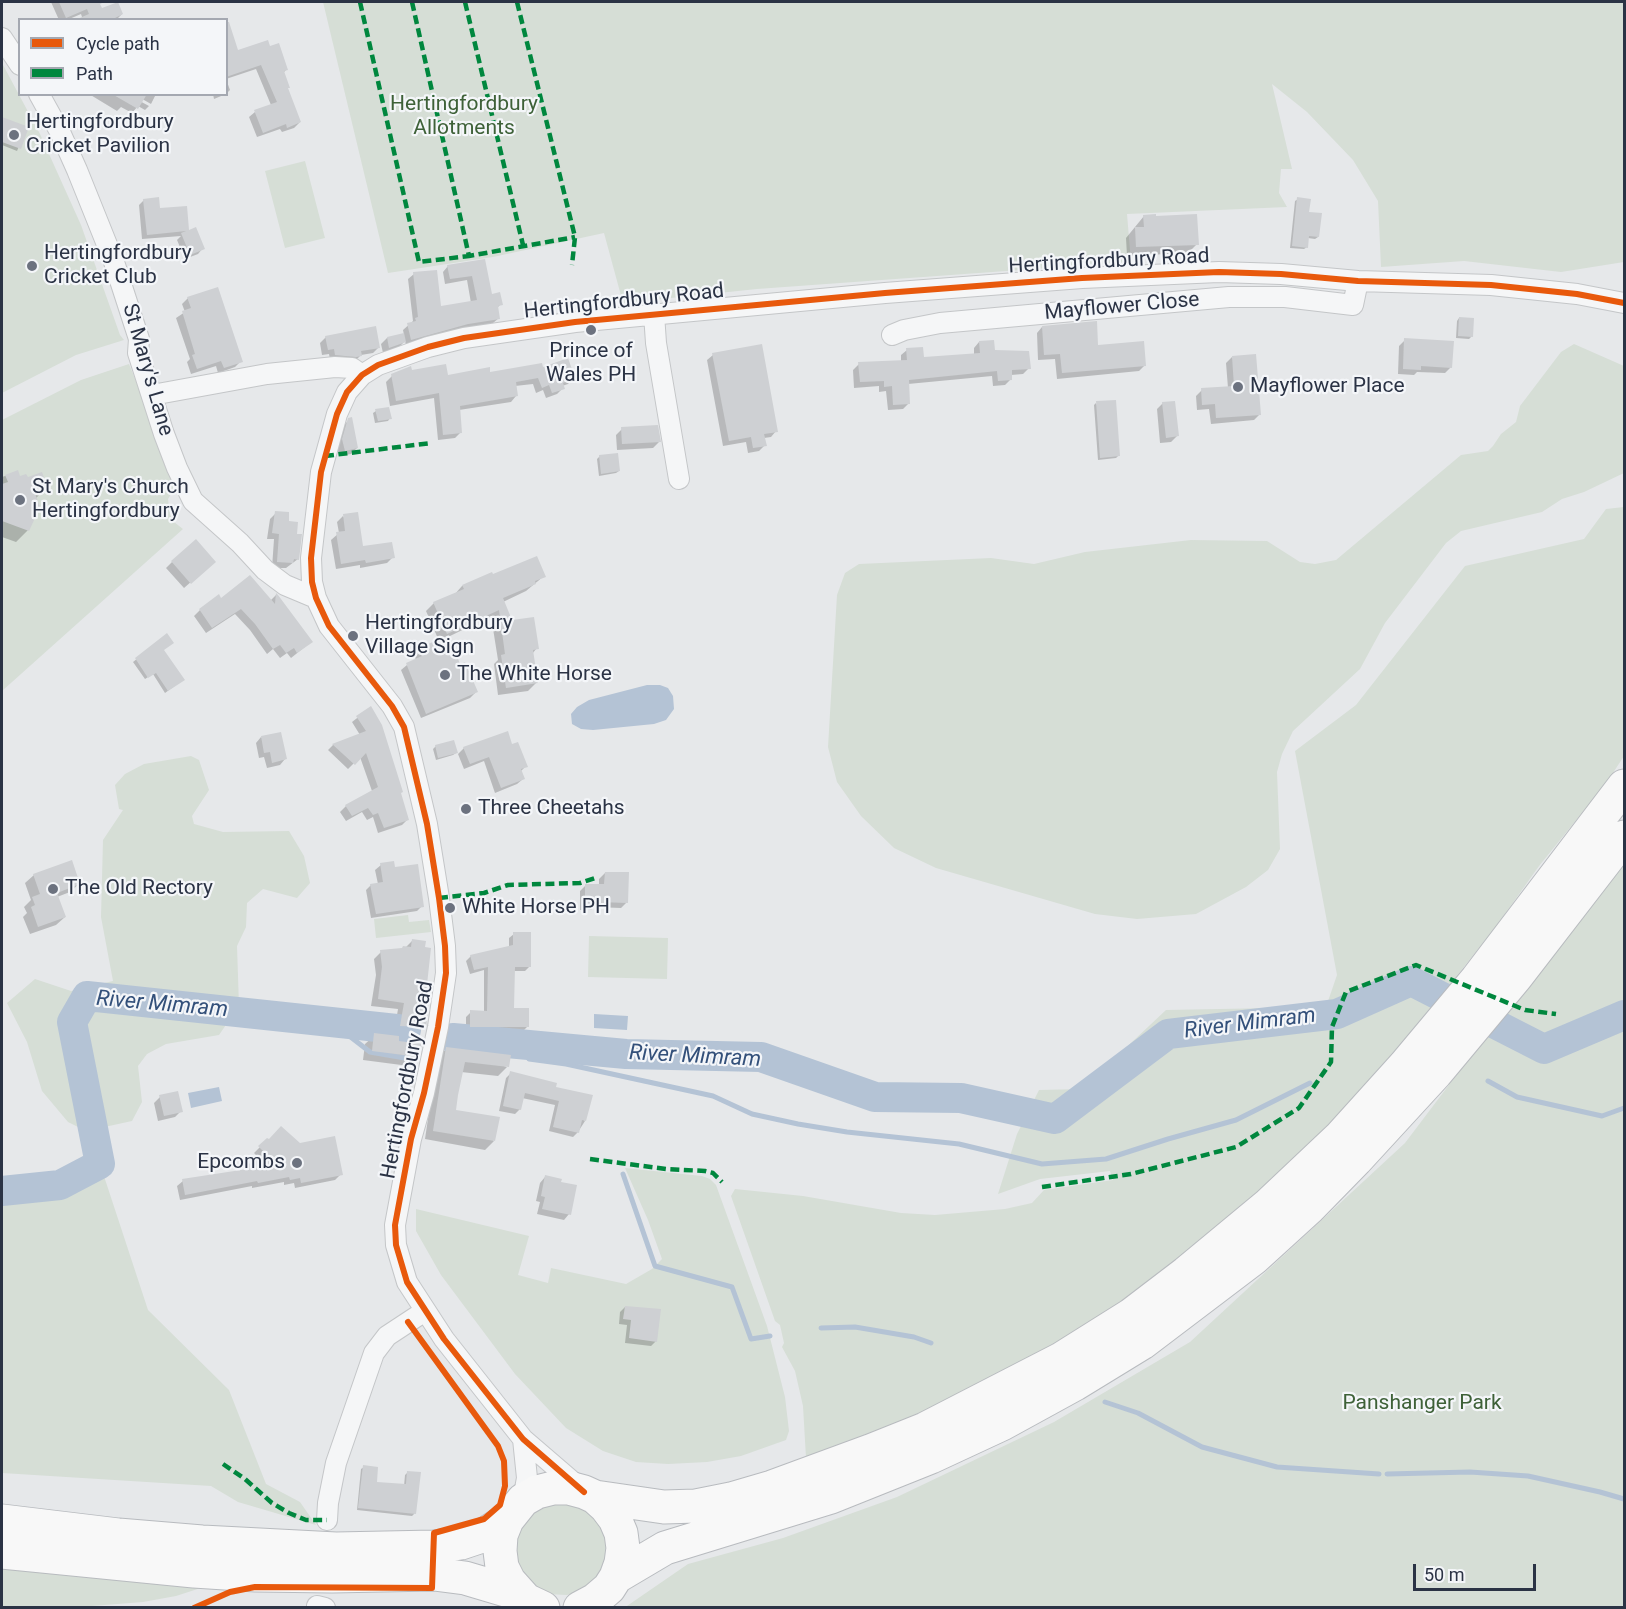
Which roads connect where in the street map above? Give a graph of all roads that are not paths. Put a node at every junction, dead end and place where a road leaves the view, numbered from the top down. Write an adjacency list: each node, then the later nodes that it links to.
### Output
1 (2, 38): 2 (street)
2 (18, 62)
3 (40, 96): 9 (street, St Mary's Lane)
4 (1358, 281): 5 (street, Hertingfordbury Road); 6 (street, Hertingfordbury Road); 7 (street, Mayflower Close)
5 (1624, 303)
6 (654, 314): 8 (street, Hertingfordbury Road); 10 (street)
7 (892, 335)
8 (362, 375): 9 (street); 11 (street, Hertingfordbury Road)
9 (152, 395): 11 (street, St Mary's Lane)
10 (679, 479)
11 (315, 598): 14 (street, Hertingfordbury Road)
12 (1624, 786): 16 (highway)
13 (1624, 837): 16 (highway)
14 (425, 1311): 15 (street, Hertingfordbury Road); 20 (street)
15 (523, 1439): 17 (street, Hertingfordbury Road); 19 (street)
16 (827, 1483): 18 (highway)
17 (590, 1495): 18 (highway); 19 (highway); 23 (highway)
18 (775, 1501): 23 (highway)
19 (515, 1510): 21 (highway); 24 (highway)
20 (327, 1520)
21 (2, 1521)
22 (2, 1552): 24 (highway)
23 (616, 1577): 25 (highway)
24 (531, 1601)
25 (579, 1608)

